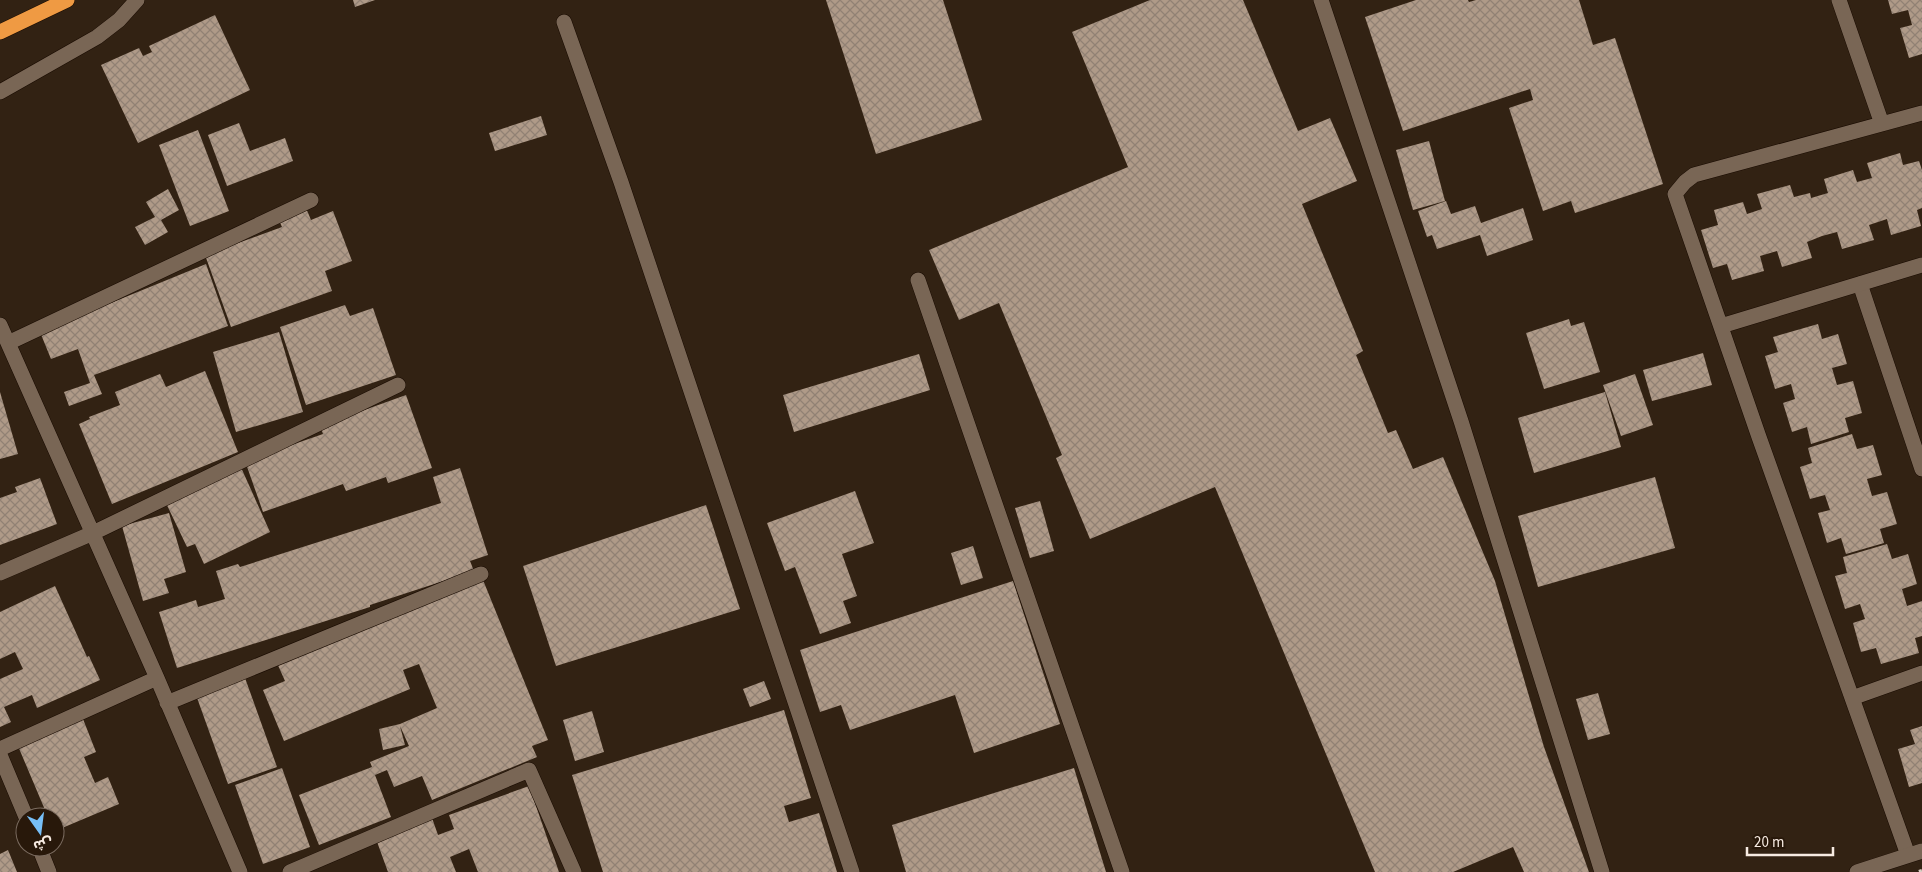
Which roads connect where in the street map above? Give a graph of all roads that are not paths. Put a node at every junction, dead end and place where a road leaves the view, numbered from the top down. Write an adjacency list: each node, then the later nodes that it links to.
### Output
1 (67, 0): 6 (highway)
2 (137, 0): 7 (street)
3 (1320, 0): 37 (street)
4 (1839, 0): 9 (street)
5 (564, 22): 35 (street)
6 (0, 32)
7 (0, 92)
8 (1922, 113): 9 (street)
9 (1882, 124): 15 (street)
10 (311, 200): 16 (street)
11 (1922, 265): 13 (street)
12 (918, 280): 36 (street)
13 (1860, 284): 15 (street); 18 (street)
14 (0, 325): 16 (street)
15 (1721, 326): 24 (street)
16 (8, 343): 19 (street)
17 (398, 385): 19 (street)
18 (1922, 469)
19 (92, 533): 20 (street); 23 (street)
20 (0, 573)
21 (481, 574): 25 (street)
22 (1922, 673): 24 (street)
23 (158, 678): 25 (street); 26 (street)
24 (1852, 698): 29 (street)
25 (167, 703): 32 (street)
26 (0, 749)
27 (0, 755): 28 (street)
28 (22, 807)
29 (1915, 853): 38 (street)
30 (43, 857): 31 (street)
31 (49, 872)
32 (240, 872)
33 (290, 872): 34 (street)
34 (574, 872)
35 (852, 872)
36 (1122, 872)
37 (1602, 872)
38 (1857, 872)

